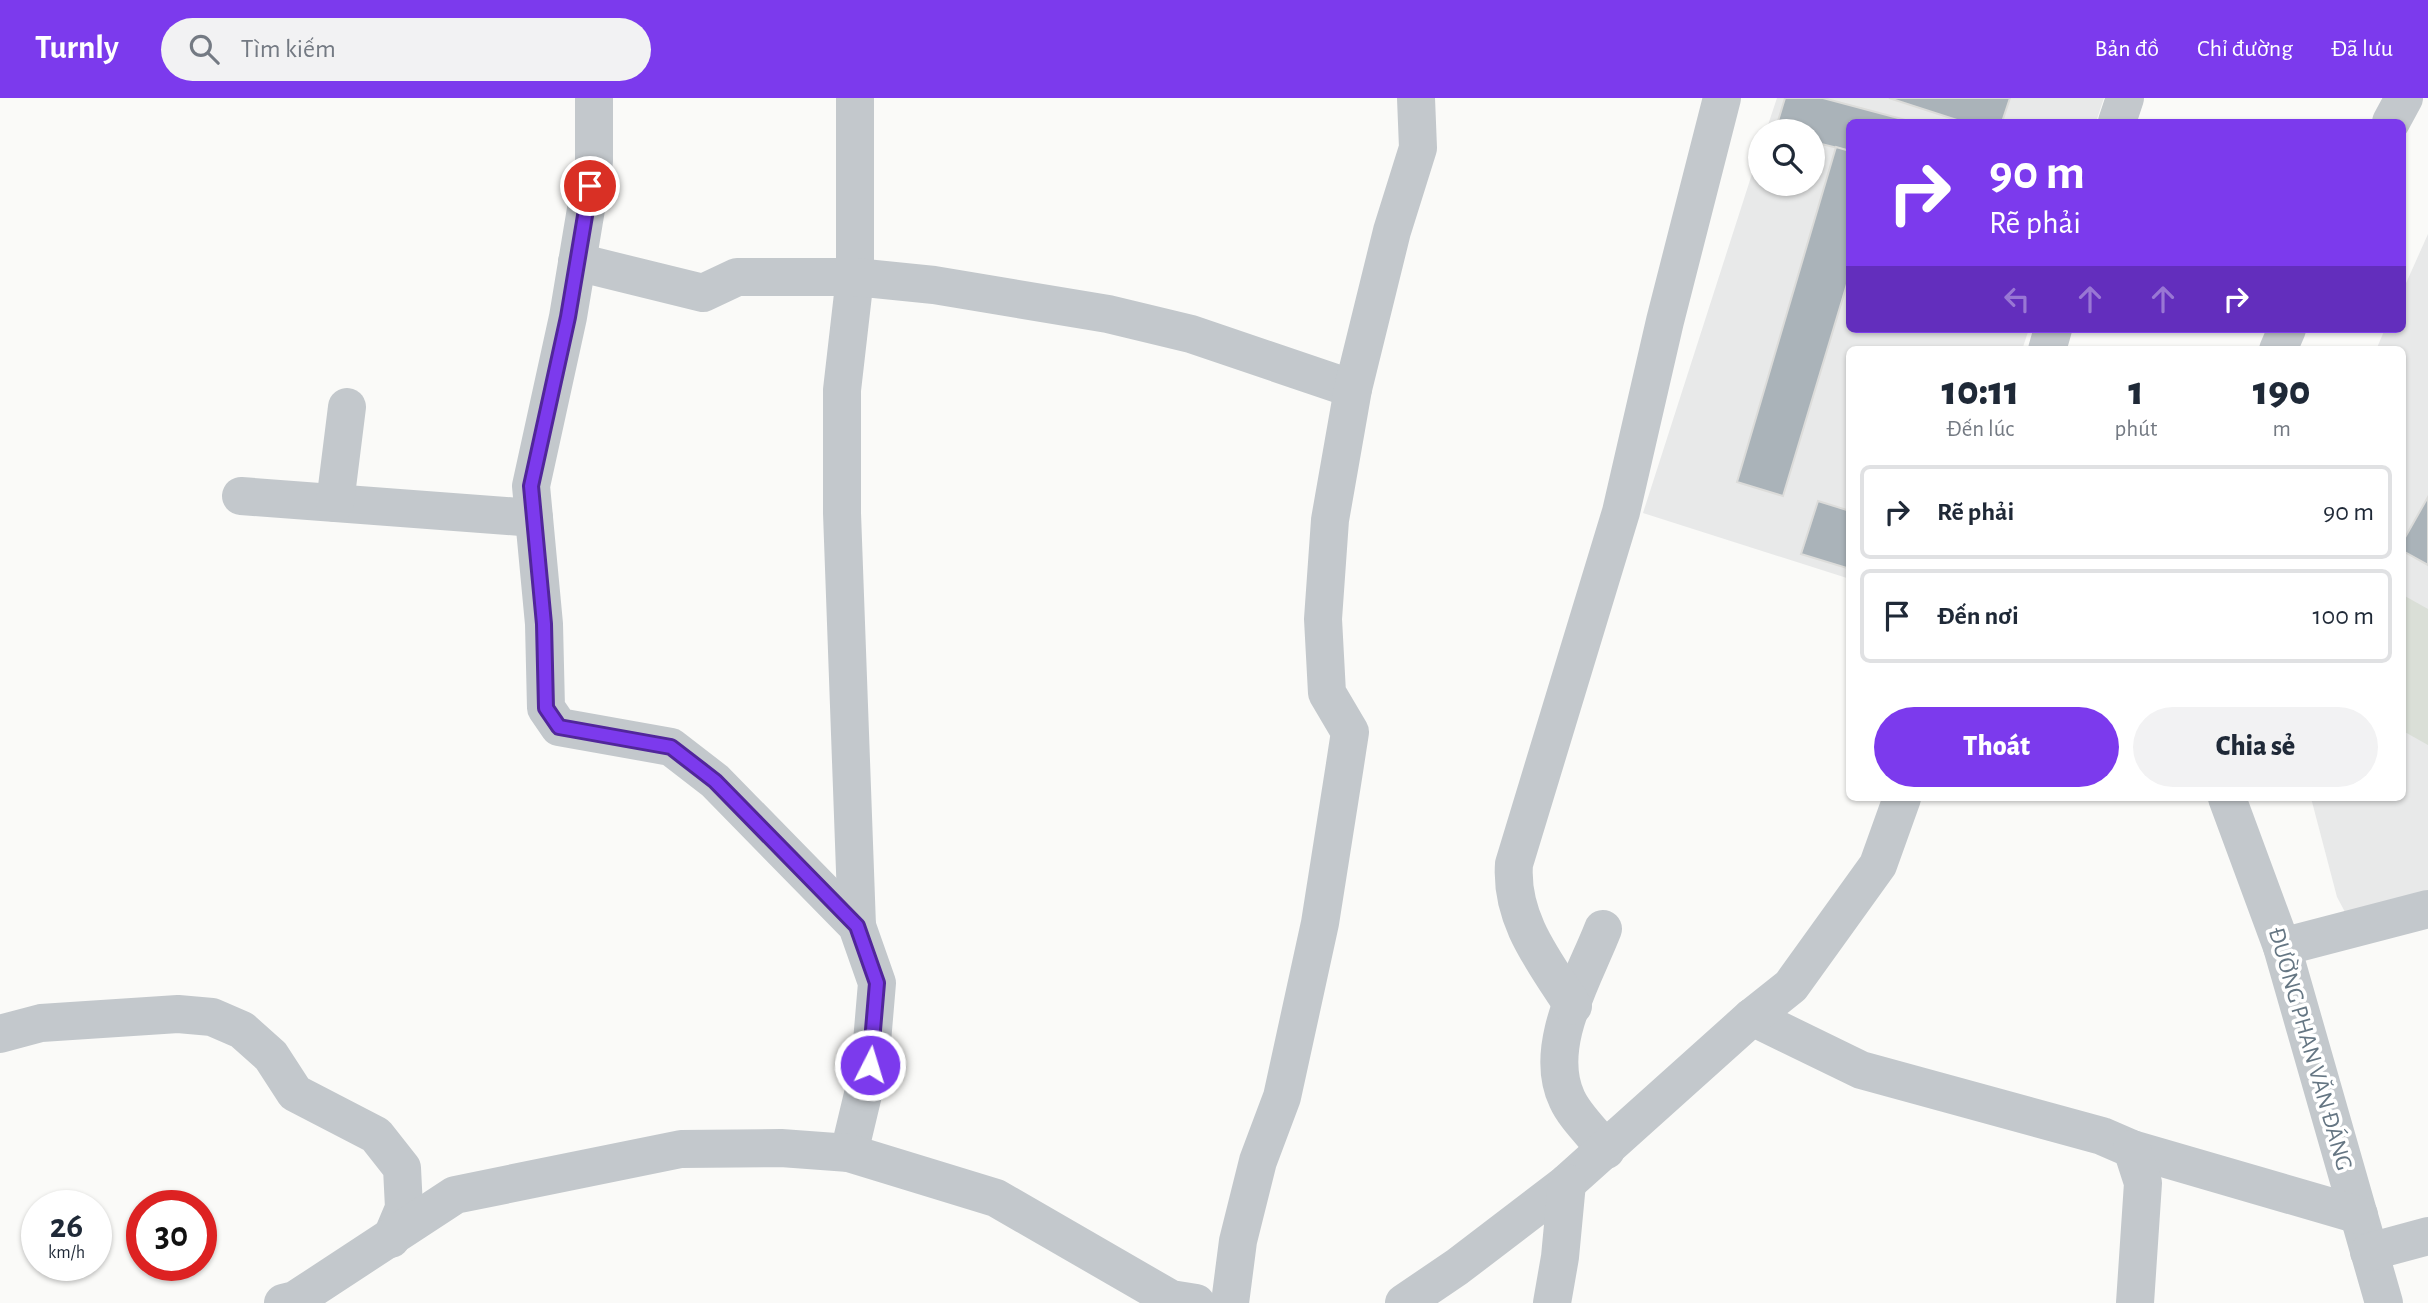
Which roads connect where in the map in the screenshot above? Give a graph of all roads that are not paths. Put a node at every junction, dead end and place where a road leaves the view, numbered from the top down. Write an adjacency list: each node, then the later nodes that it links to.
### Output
1 (594, 98): 9 (street)
2 (855, 98): 10 (street)
3 (1416, 98): 11 (street)
4 (1722, 98): 22 (street)
5 (2125, 98): 7 (street)
6 (2404, 98): 8 (street)
7 (2118, 119)
8 (2393, 119)
9 (577, 262): 10 (street); 15 (street)
10 (855, 277): 11 (street); 19 (street)
11 (1353, 389): 35 (street)
12 (347, 407): 14 (street)
13 (241, 496): 14 (street)
14 (335, 503): 15 (street)
15 (534, 519): 19 (street)
16 (1901, 801): 23 (street)
17 (2228, 801): 21 (street, ĐƯỜNG PHAN VĂN ĐÁNG)
18 (2428, 909): 21 (street)
19 (857, 926): 27 (street)
20 (1602, 929): 22 (street)
21 (2282, 947): 29 (street, ĐƯỜNG PHAN VĂN ĐÁNG)
22 (1573, 1006): 26 (street)
23 (1752, 1017): 25 (street); 26 (street)
24 (0, 1034): 31 (street)
25 (2132, 1149): 29 (street); 38 (street)
26 (1606, 1150): 28 (street)
27 (849, 1153): 31 (street); 33 (street)
28 (1567, 1183): 36 (street); 37 (street)
29 (2358, 1215): 32 (street, ĐƯỜNG PHAN VĂN ĐÁNG)
30 (2428, 1236): 32 (street)
31 (391, 1239): 34 (street)
32 (2369, 1252): 39 (street, ĐƯỜNG PHAN VĂN ĐÁNG)
33 (1178, 1302)
34 (283, 1303)
35 (1230, 1303)
36 (1404, 1303)
37 (1552, 1303)
38 (2135, 1303)
39 (2384, 1303)

